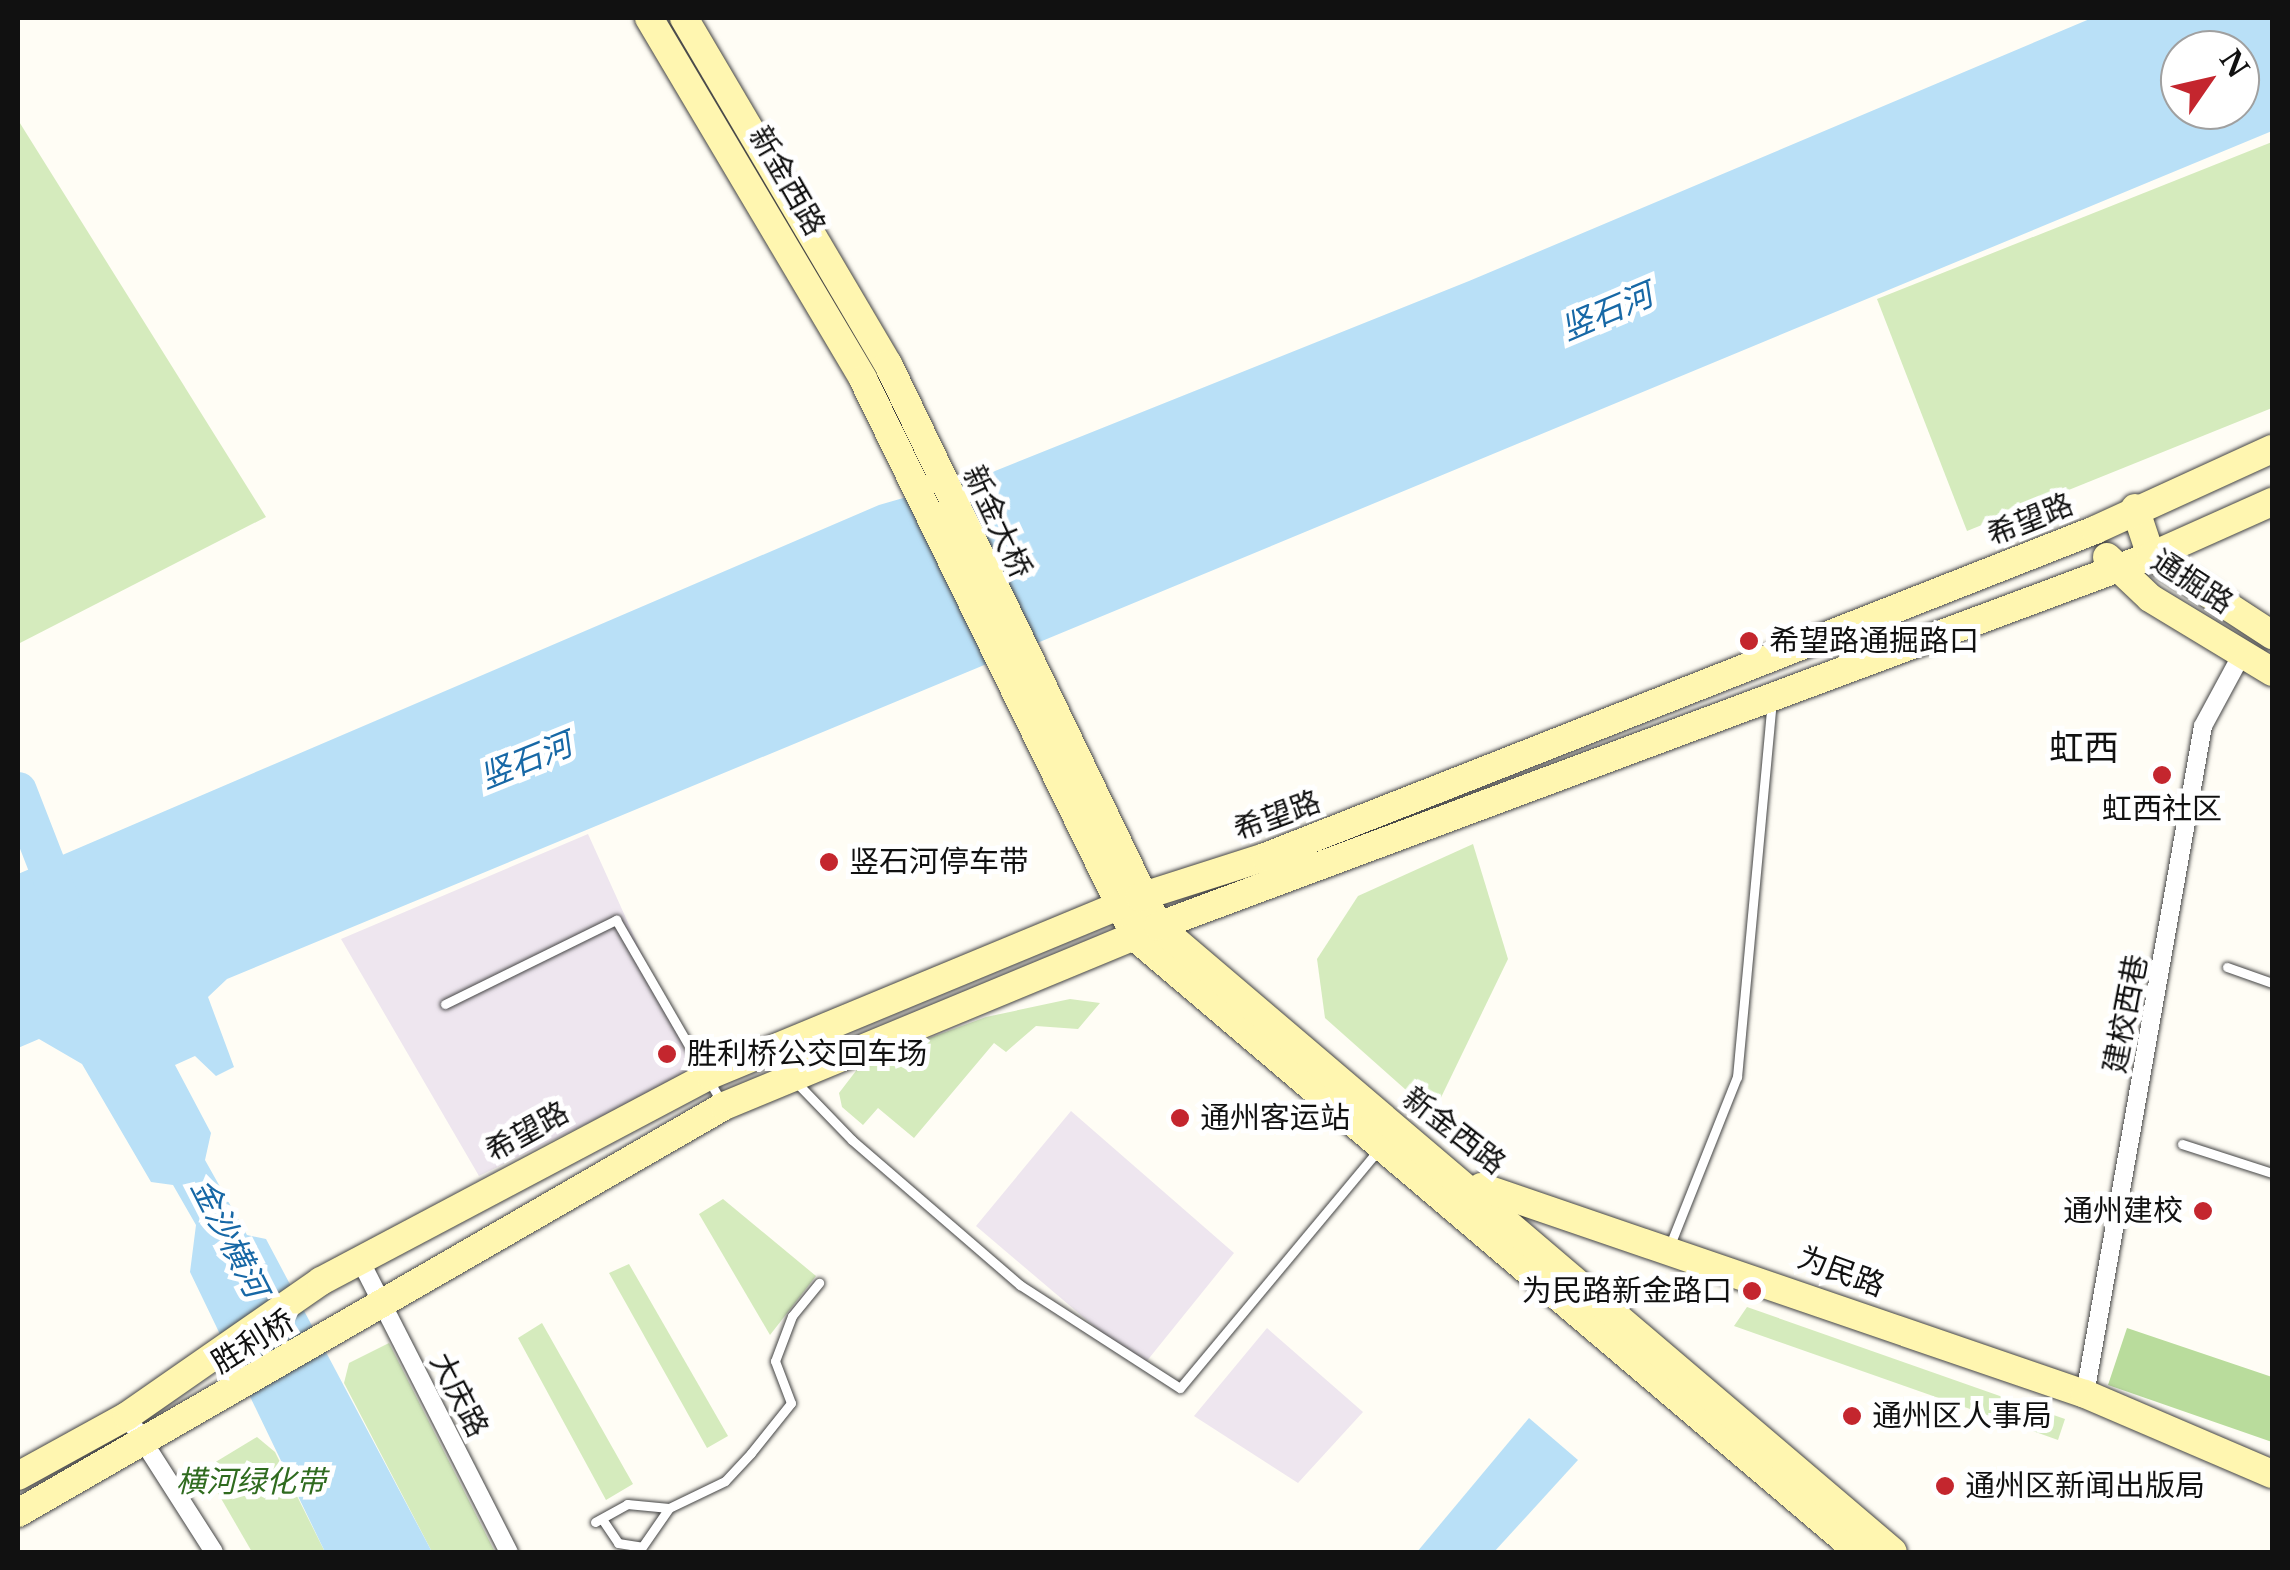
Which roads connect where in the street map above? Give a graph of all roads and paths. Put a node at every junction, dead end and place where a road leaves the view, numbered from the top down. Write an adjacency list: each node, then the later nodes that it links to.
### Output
1 (649, 18): 4 (main road, 新金西路)
2 (684, 18): 3 (main road, 新金西路)
3 (888, 364): 15 (main road, 新金大桥)
4 (863, 379): 15 (main road, 新金大桥)
5 (2272, 449): 7 (main road, 希望路)
6 (2272, 502): 9 (main road, 希望路)
7 (2135, 508): 8 (main road, 希望路); 9 (main road, 通掘路)
8 (2095, 530): 10 (main road, 通掘路); 16 (main road, 希望路)
9 (2151, 556): 10 (main road, 希望路); 11 (main road, 通掘路)
10 (2112, 567): 12 (main road, 通掘路); 14 (main road, 希望路)
11 (2272, 635)
12 (2243, 652): 13 (main road, 通掘路); 35 (street, 建校西巷)
13 (2272, 672)
14 (1772, 699): 17 (main road, 希望路); 29 (lane)
15 (1036, 712): 16 (main road, 新金西路)
16 (1128, 902): 17 (main road, 新金西路); 21 (main road, 希望路)
17 (1147, 932): 23 (main road, 希望路); 25 (main road, 新金西路)
18 (2227, 967): 19 (lane)
19 (2272, 983)
20 (446, 1004): 22 (lane)
21 (777, 1045): 22 (main road, 希望路); 23 (lane)
22 (710, 1076): 24 (lane); 30 (main road, 希望路)
23 (792, 1078): 24 (main road, 希望路); 25 (lane)
24 (724, 1106): 33 (main road, 希望路)
25 (1390, 1135): 28 (main road, 为民路); 44 (main road, 新金西路)
26 (2182, 1144): 27 (lane)
27 (2272, 1173)
28 (1469, 1183): 29 (main road, 为民路); 45 (main road, 新金西路)
29 (1670, 1245): 35 (main road, 为民路)
30 (361, 1262): 31 (main road, 希望路); 33 (street, 大庆路)
31 (322, 1281): 36 (main road, 胜利桥)
32 (819, 1283): 40 (lane)
33 (381, 1302): 34 (main road, 希望路); 43 (street, 大庆路)
34 (348, 1322): 37 (main road, 胜利桥)
35 (2085, 1394): 38 (main road, 为民路)
36 (127, 1416): 37 (street); 39 (main road)
37 (146, 1447): 41 (main road); 42 (street)
38 (2272, 1474)
39 (18, 1476)
40 (669, 1508): 40 (lane)
41 (18, 1513)
42 (214, 1552)
43 (509, 1552)
44 (1859, 1552)
45 (1893, 1552)

